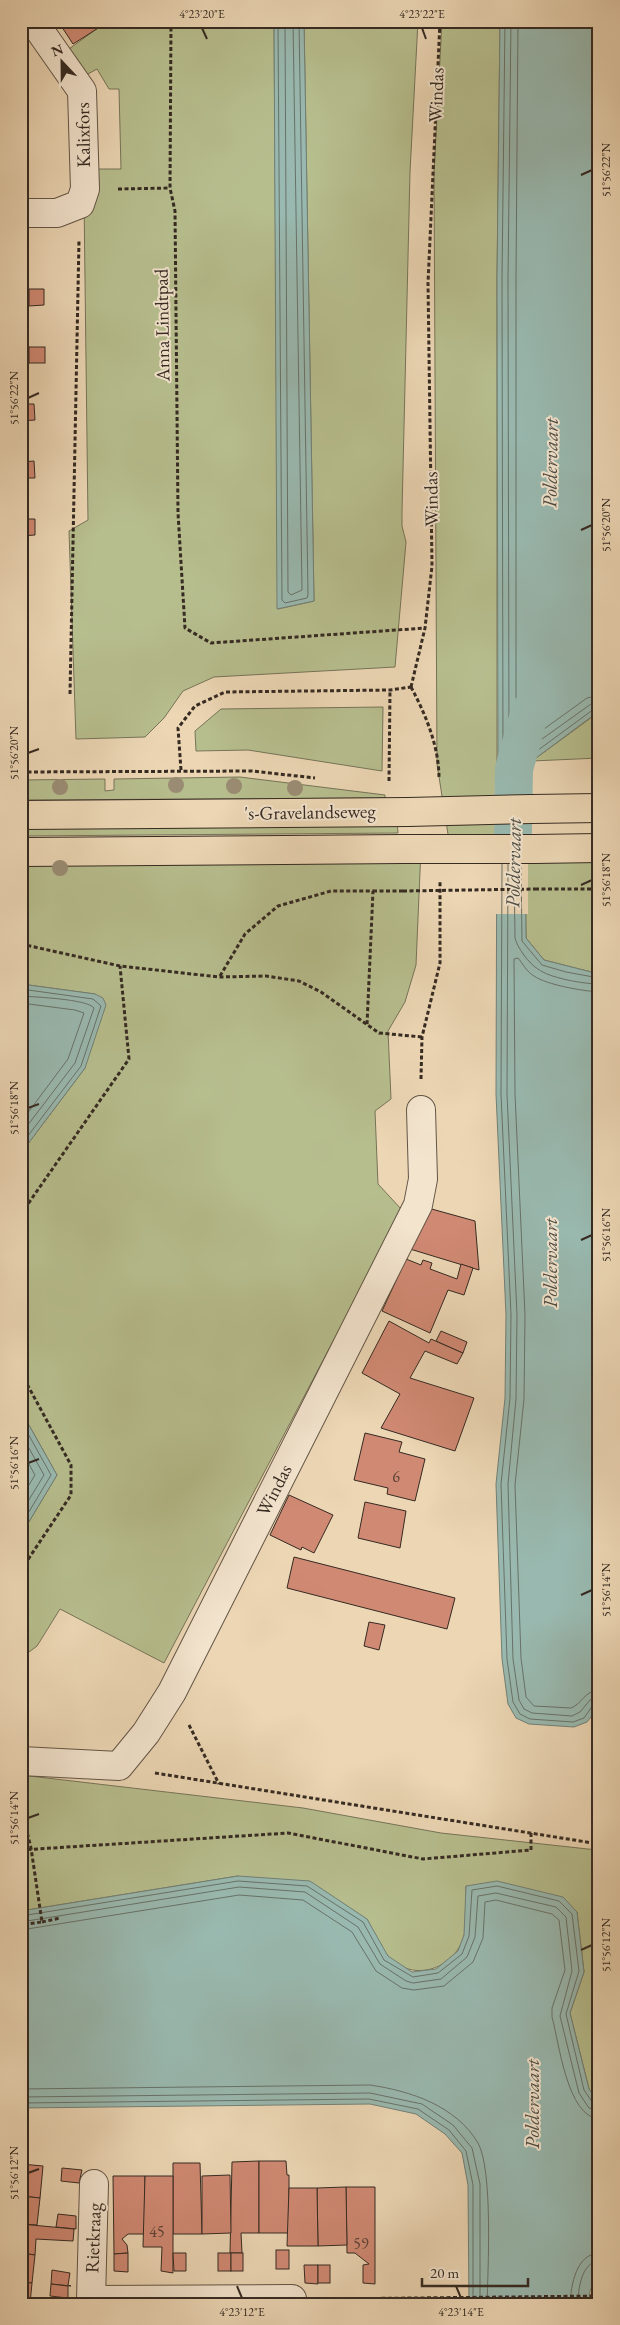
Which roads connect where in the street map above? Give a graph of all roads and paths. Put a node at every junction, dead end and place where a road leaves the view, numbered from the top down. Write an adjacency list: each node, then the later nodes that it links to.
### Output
1 (33, 21): 5 (street, Kalixfors)
2 (171, 21): 4 (path, Anna Lindtpad)
3 (440, 21): 7 (path, Windas)
4 (170, 188): 5 (path); 7 (path, Anna Lindtpad)
5 (82, 197): 6 (street); 10 (path)
6 (21, 213)
7 (425, 628): 8 (path, Windas)
8 (411, 687): 9 (path); 14 (path)
9 (390, 690): 11 (path); 15 (path)
10 (70, 694)
11 (181, 770): 12 (path, 's-Gravelandseweg); 13 (path, 's-Gravelandseweg)
12 (21, 772)
13 (321, 779)
14 (439, 781)
15 (389, 787)
16 (599, 808): 17 (main road, 's-Gravelandseweg, bridge)
17 (21, 815)
18 (599, 848): 19 (main road, 's-Gravelandseweg, bridge)
19 (21, 852)
20 (440, 877): 27 (path)
21 (598, 890): 22 (path, bridge)
22 (373, 891): 25 (path); 26 (path)
23 (21, 944): 24 (path)
24 (120, 966): 25 (path); 29 (path)
25 (219, 977): 26 (path)
26 (367, 1025): 27 (path)
27 (422, 1037): 28 (path)
28 (421, 1110): 32 (street, Windas)
29 (21, 1214)
30 (21, 1373): 31 (path)
31 (21, 1570)
32 (172, 1692): 34 (street, Windas); 35 (path)
33 (21, 1761): 34 (street)
34 (119, 1766): 35 (path)
35 (219, 1784): 37 (path)
36 (21, 1808): 39 (path)
37 (531, 1834): 38 (path); 39 (path)
38 (599, 1844)
39 (31, 1848): 40 (path); 42 (path)
40 (21, 1850)
41 (60, 1918): 42 (path)
42 (42, 1922): 43 (path)
43 (26, 1924)
44 (94, 2184): 48 (street, Rietkraag)
45 (599, 2296): 47 (path)
46 (292, 2299): 47 (path); 48 (street, Rietkraag)
47 (424, 2299): 49 (path)
48 (142, 2302)
49 (424, 2304)

